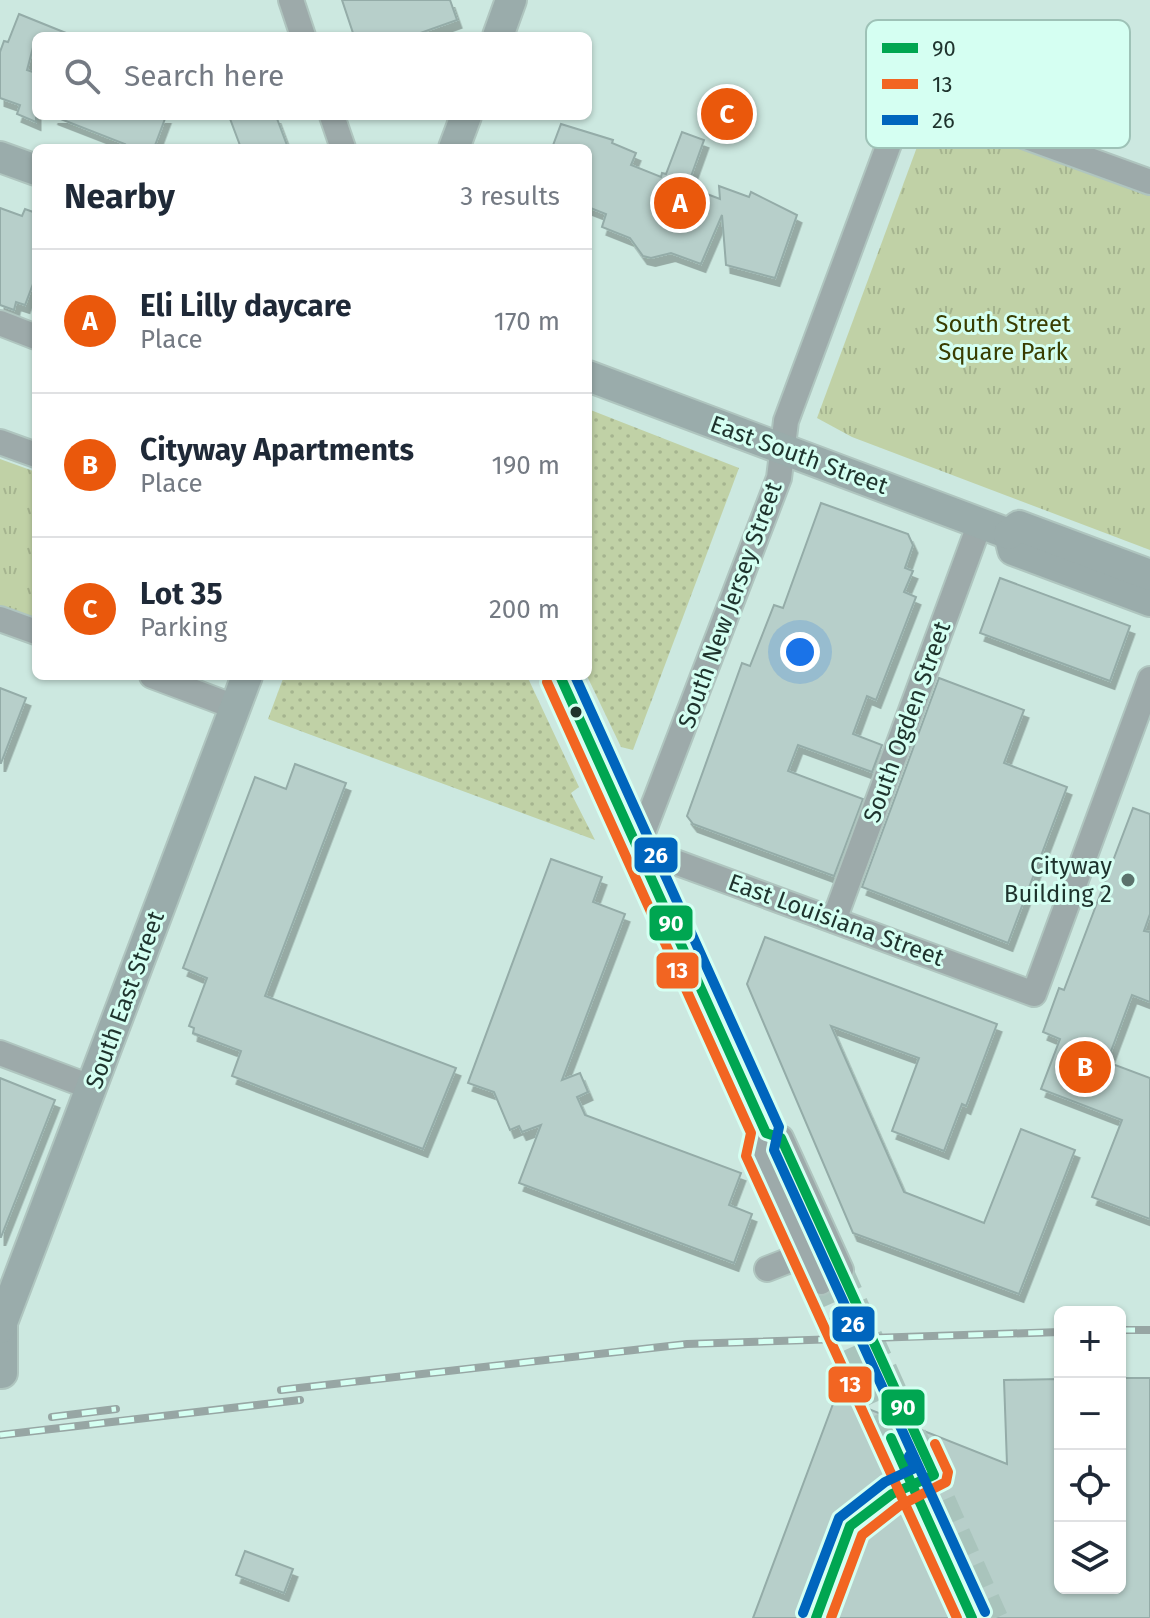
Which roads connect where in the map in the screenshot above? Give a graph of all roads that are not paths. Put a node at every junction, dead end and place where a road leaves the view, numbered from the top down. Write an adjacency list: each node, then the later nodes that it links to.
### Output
1 (291, 0): 3 (street)
2 (511, 0): 4 (main road)
3 (302, 32)
4 (499, 32)
5 (333, 120): 7 (street)
6 (464, 120): 8 (main road)
7 (342, 144)
8 (456, 144)
9 (885, 148): 18 (street, South New Jersey Street)
10 (1056, 148): 13 (street, South New Jersey Street)
11 (0, 157): 12 (main road)
12 (32, 169)
13 (1150, 182)
14 (0, 323): 15 (street)
15 (32, 335)
16 (592, 377): 18 (main road, East South Street)
17 (0, 442): 19 (street)
18 (782, 448): 20 (main road, East South Street); 31 (street, South New Jersey Street)
19 (32, 454)
20 (980, 523): 21 (main road, East South Street); 32 (street, South Ogden Street)
21 (1009, 534): 22 (main road, East South Street); 23 (main road, East South Street)
22 (1150, 575)
23 (1150, 601)
24 (0, 619): 25 (street)
25 (32, 631)
26 (1150, 679): 32 (street, East Louisiana Street)
27 (163, 680): 30 (street)
28 (245, 680): 30 (main road, South East Street)
29 (562, 680): 31 (street)
30 (235, 707): 34 (main road, South East Street)
31 (637, 848): 32 (street, East Louisiana Street); 35 (street)
32 (834, 920)
33 (0, 1053): 34 (street)
34 (93, 1088): 38 (main road, South East Street)
35 (766, 1133): 36 (street); 36 (street)
36 (808, 1253): 37 (street)
37 (767, 1269)
38 (1, 1326): 39 (main road, South East Street)
39 (2, 1373)

